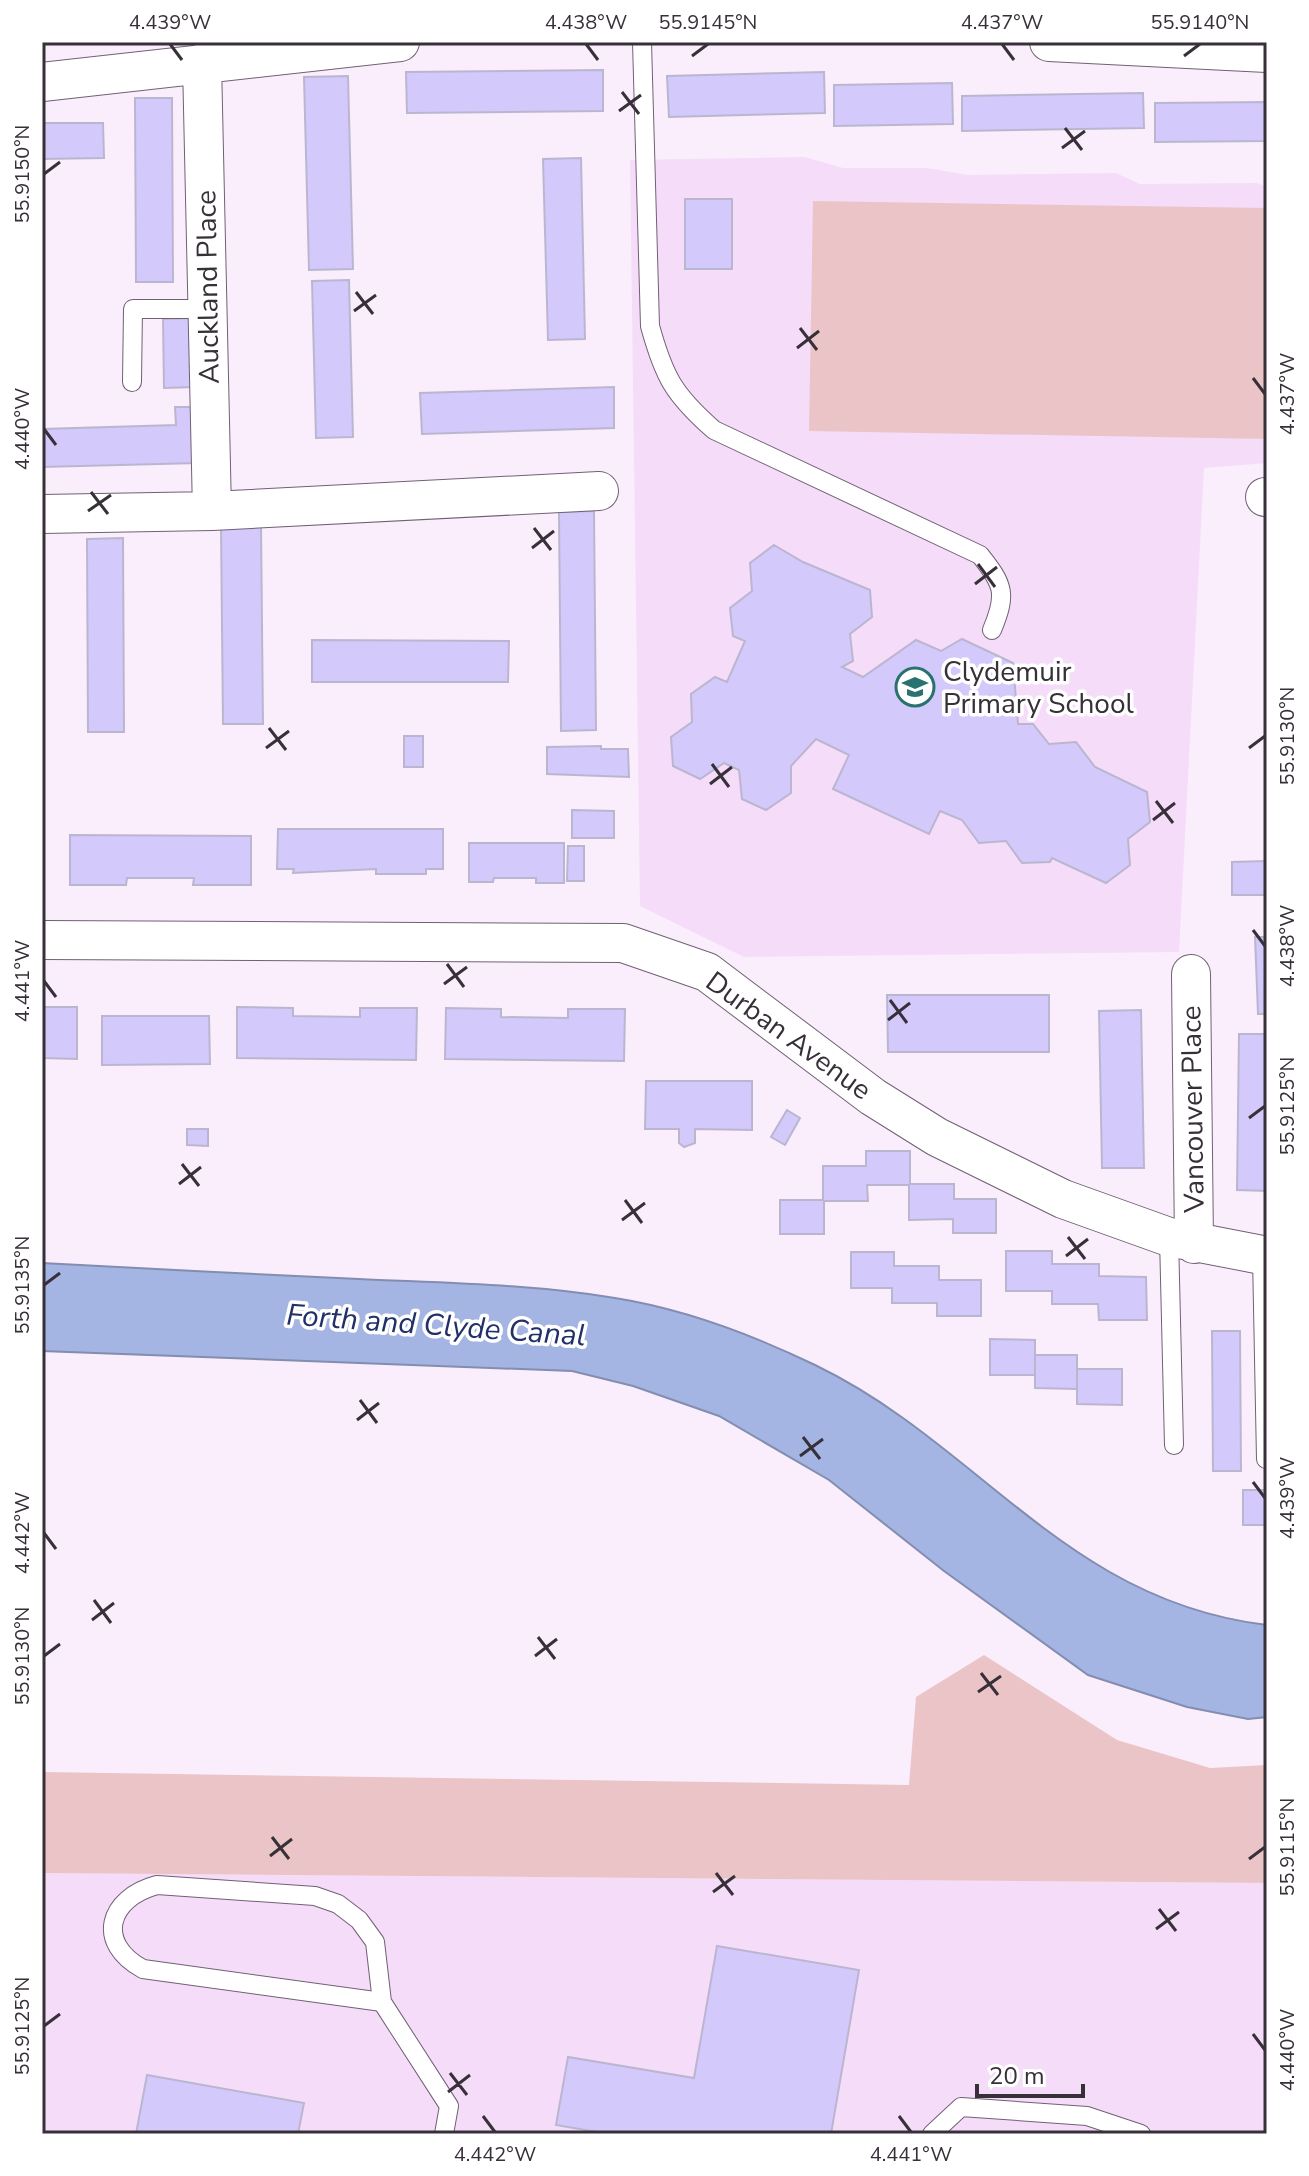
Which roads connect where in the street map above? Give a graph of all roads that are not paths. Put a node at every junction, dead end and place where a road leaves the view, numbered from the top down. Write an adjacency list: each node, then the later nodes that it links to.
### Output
1 (400, 42): 5 (street)
2 (642, 42): 12 (lane)
3 (1049, 42): 4 (street)
4 (1267, 53)
5 (202, 63): 6 (street); 7 (street, Auckland Place)
6 (42, 82)
7 (208, 309): 8 (lane); 10 (street, Auckland Place)
8 (132, 382)
9 (599, 491): 10 (street)
10 (212, 511): 11 (street)
11 (42, 514)
12 (992, 630)
13 (42, 940): 15 (street, Durban Avenue)
14 (1191, 974): 15 (street, Vancouver Place)
15 (1182, 1241): 16 (street, Durban Avenue); 17 (lane)
16 (1264, 1256): 18 (lane)
17 (1174, 1445)
18 (1266, 1459)
19 (382, 2002): 19 (lane); 20 (lane)
20 (444, 2134)
21 (932, 2134): 22 (lane)
22 (1141, 2134)

